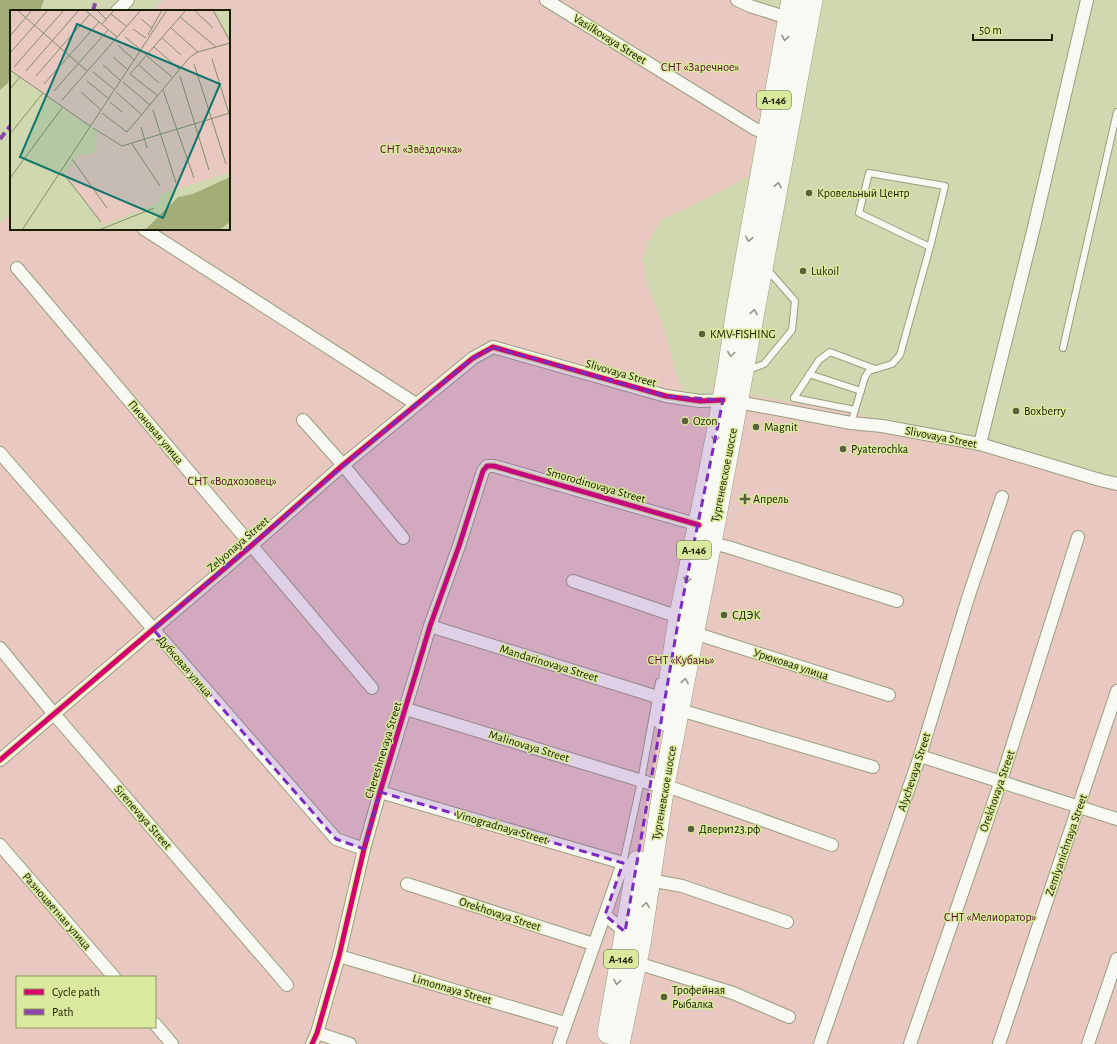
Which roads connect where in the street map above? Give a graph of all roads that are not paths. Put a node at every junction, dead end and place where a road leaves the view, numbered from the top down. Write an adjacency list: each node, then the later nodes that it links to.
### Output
1 (128, 0): 7 (street)
2 (546, 0): 9 (street, Vasilkovaya Street)
3 (736, 0): 6 (street)
4 (812, 0): 12 (highway, Тургеневское шоссе / А-146, one-way to 4)
5 (1087, 0): 25 (street)
6 (790, 9): 9 (highway, Тургеневское шоссе / А-146, one-way to 9)
7 (118, 10)
8 (1117, 112): 15 (lane)
9 (762, 132): 20 (highway, Тургеневское шоссе / А-146, one-way to 20)
10 (146, 230): 21 (street)
11 (930, 248): 11 (lane); 16 (lane)
12 (763, 265): 17 (highway, Тургеневское шоссе / А-146, one-way to 12); 17 (lane)
13 (16, 268): 35 (street, Пионовая улица)
14 (493, 347): 20 (street, Slivovaya Street); 21 (street, Zelyonaya Street)
15 (1063, 348)
16 (875, 369): 18 (lane); 19 (lane)
17 (743, 372): 20 (highway, Тургеневское шоссе / А-146)
18 (809, 374): 19 (lane); 22 (lane)
19 (860, 391): 22 (lane)
20 (730, 401): 24 (street, Slivovaya Street); 31 (highway, Тургеневское шоссе / А-146, one-way to 31); 34 (highway, Тургеневское шоссе / А-146)
21 (416, 404): 27 (street, Zelyonaya Street)
22 (855, 410): 24 (lane)
23 (303, 420): 27 (street)
24 (851, 423): 25 (street, Slivovaya Street)
25 (980, 444): 29 (street, Slivovaya Street)
26 (0, 453): 40 (street, Дубковая улица)
27 (343, 465): 33 (street); 35 (street, Zelyonaya Street)
28 (487, 466): 31 (street, Smorodinovaya Street); 39 (street, Chereshnevaya Street)
29 (1117, 484)
30 (1002, 497): 50 (street, Alychevaya Street)
31 (700, 525): 38 (highway, Тургеневское шоссе / А-146, one-way to 38)
32 (1078, 537): 53 (street, Orekhovaya Street)
33 (403, 538)
34 (711, 543): 37 (street); 41 (highway, Тургеневское шоссе / А-146)
35 (252, 545): 40 (street, Zelyonaya Street); 44 (street, Пионовая улица)
36 (574, 581): 38 (street)
37 (897, 601)
38 (674, 618): 47 (highway, Тургеневское шоссе / А-146)
39 (430, 626): 47 (street, Mandarinovaya Street); 48 (street, Chereshnevaya Street)
40 (153, 629): 49 (street, Zelyonaya Street); 60 (street, Дубковая улица)
41 (694, 633): 46 (street, Урюковая улица); 47 (highway, Тургеневское шоссе / А-146, one-way to 41)
42 (0, 648): 49 (street, Sirenevaya Street)
43 (661, 674): 47 (lane)
44 (372, 688)
45 (1117, 691): 56 (street, Zemlyanichnaya Street)
46 (889, 695)
47 (668, 702): 52 (street, Mandarinovaya Street); 54 (highway, Тургеневское шоссе / А-146); 54 (lane)
48 (406, 709): 54 (street, Malinovaya Street); 55 (street, Chereshnevaya Street)
49 (54, 714): 51 (street, Zelyonaya Street); 71 (street, Sirenevaya Street)
50 (920, 756): 53 (street); 81 (street, Alychevaya Street)
51 (0, 760)
52 (873, 767)
53 (1001, 781): 56 (street); 82 (street, Orekhovaya Street)
54 (652, 783): 59 (street, Malinovaya Street); 61 (highway, Тургеневское шоссе / А-146); 61 (lane)
55 (380, 792): 60 (street, Chereshnevaya Street); 61 (street, Vinogradnaya Street)
56 (1078, 807): 57 (street); 83 (street, Zemlyanichnaya Street)
57 (1117, 819)
58 (0, 845): 70 (street, Разноцветная улица)
59 (832, 845)
60 (364, 849): 67 (street, Chereshnevaya Street)
61 (636, 872): 63 (street); 63 (street); 64 (street, Vinogradnaya Street); 65 (highway, Тургеневское шоссе / А-146); 69 (highway, Тургеневское шоссе / А-146, one-way to 61)
62 (406, 884): 66 (street, Orekhovaya Street)
63 (604, 915): 65 (street); 66 (street)
64 (788, 922)
65 (625, 932): 79 (highway, Тургеневское шоссе / А-146, one-way to 79)
66 (593, 944): 73 (street)
67 (339, 956): 73 (street, Limonnaya Street); 75 (street, Chereshnevaya Street)
68 (1117, 959): 84 (street)
69 (637, 963): 72 (street); 80 (highway, Тургеневское шоссе / А-146)
70 (113, 976)
71 (287, 985)
72 (790, 1017)
73 (565, 1023): 78 (street)
74 (156, 1025): 76 (street)
75 (314, 1039): 77 (street)
76 (172, 1044)
77 (350, 1044)
78 (559, 1044)
79 (606, 1044)
80 (619, 1044)
81 (820, 1044)
82 (910, 1044)
83 (999, 1044)
84 (1088, 1044)

